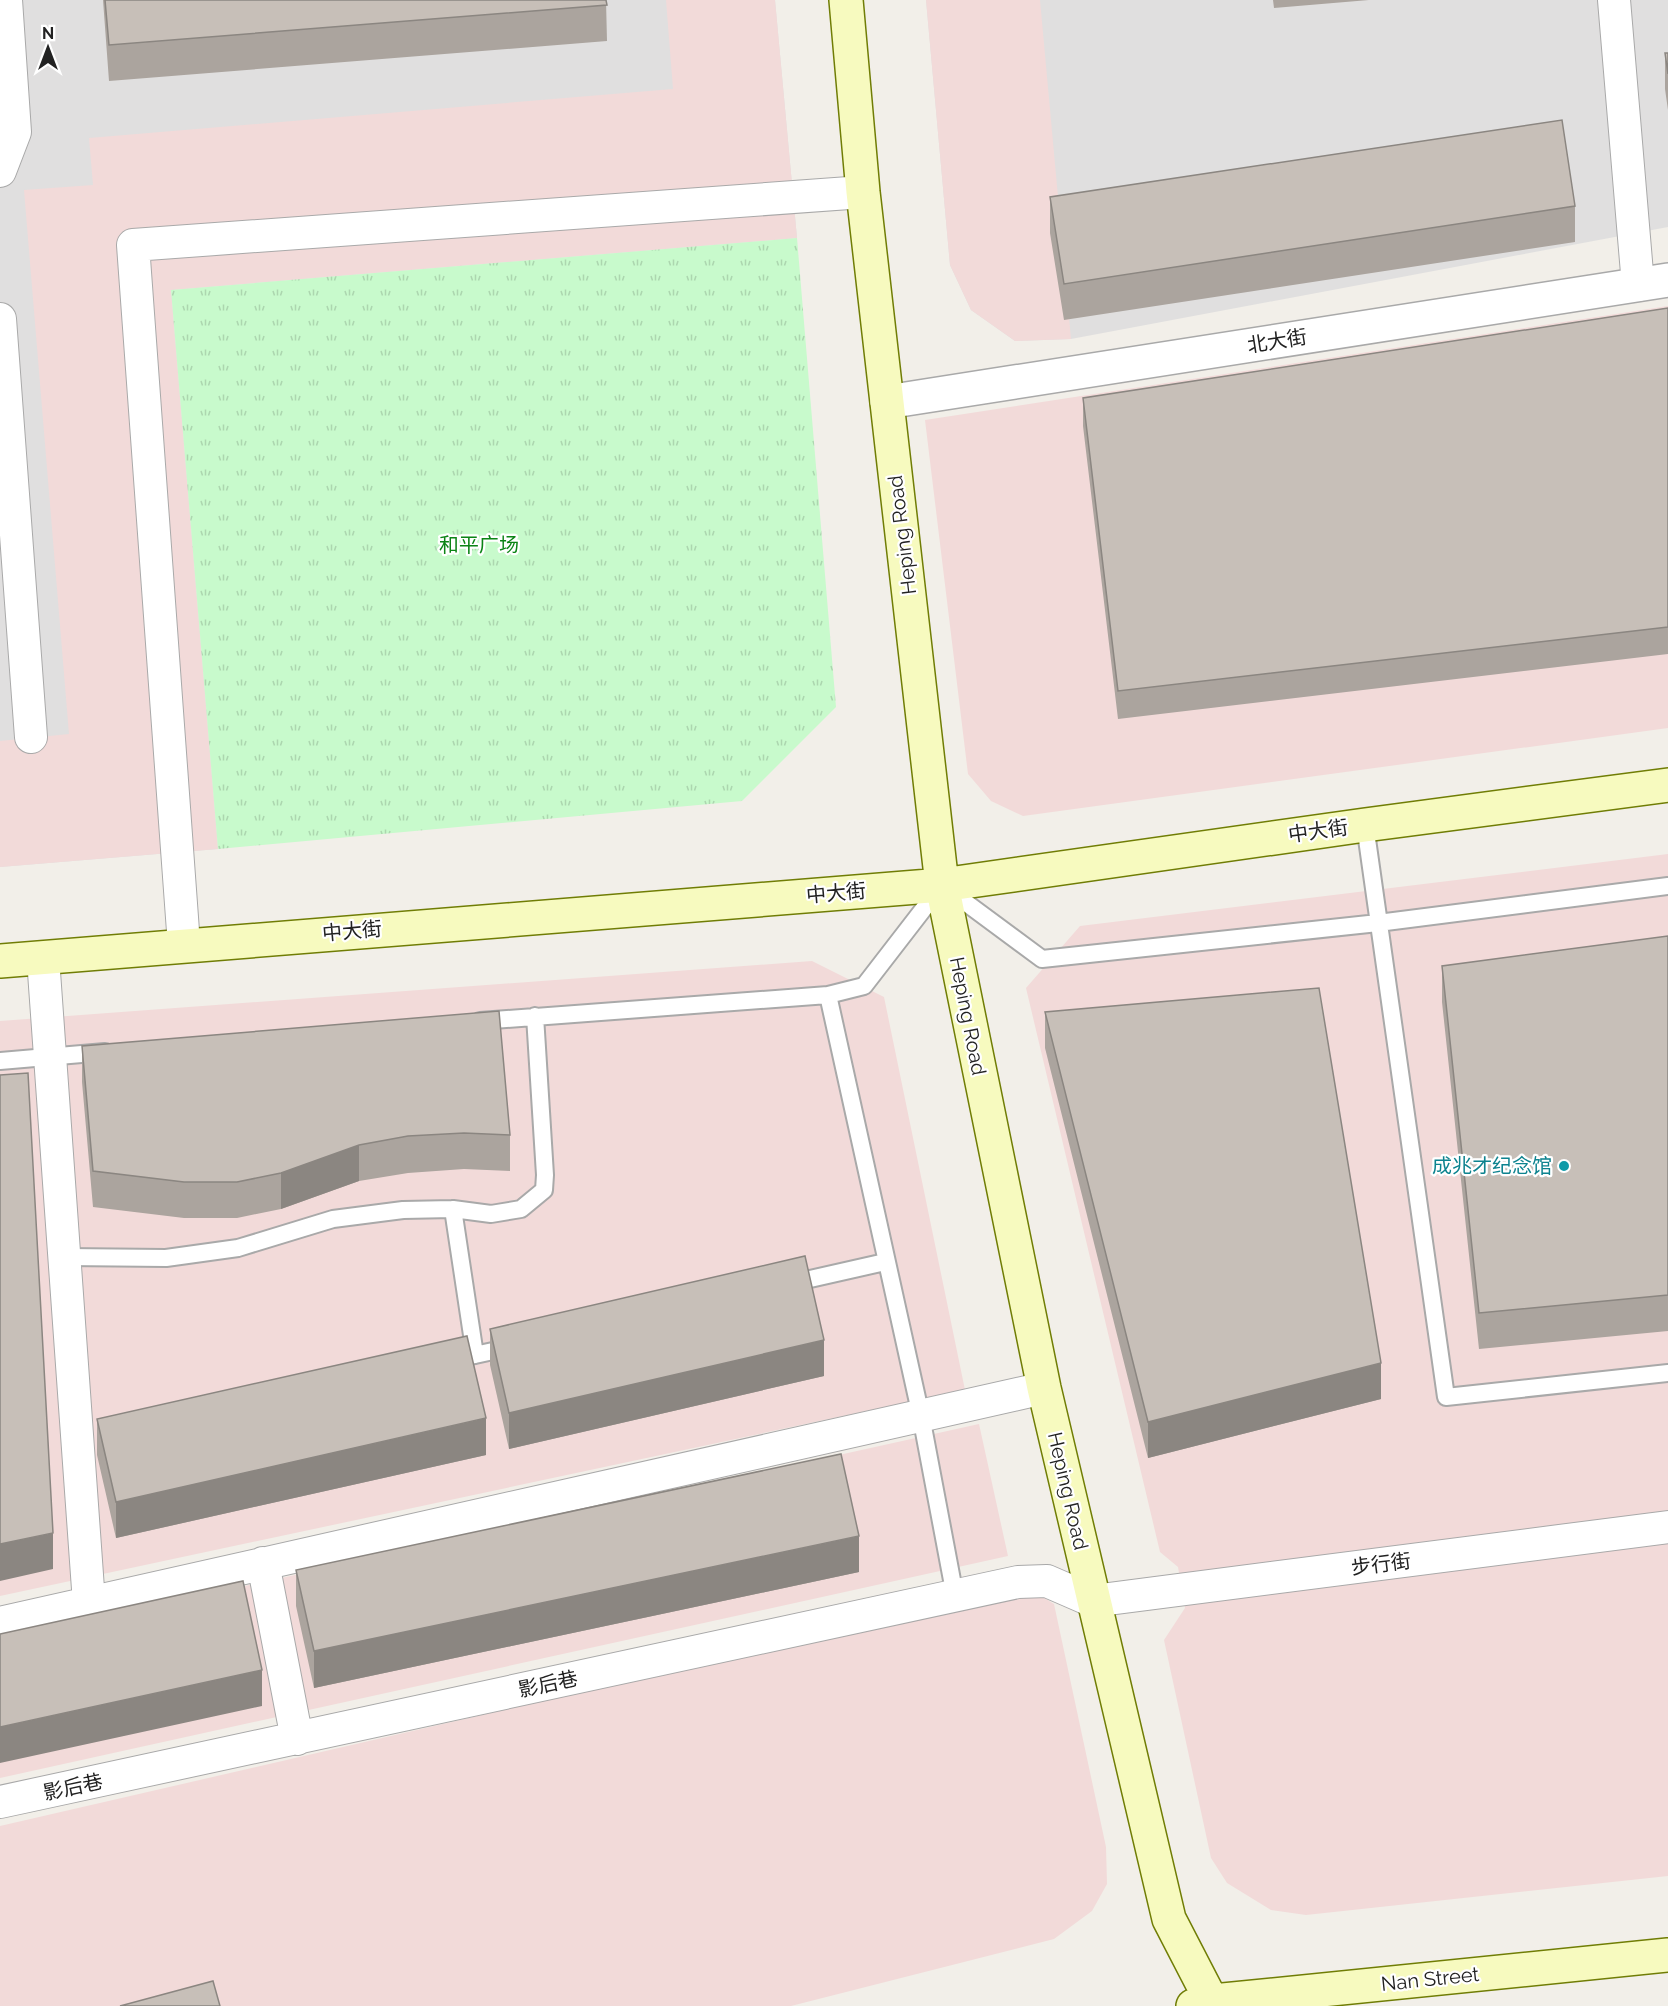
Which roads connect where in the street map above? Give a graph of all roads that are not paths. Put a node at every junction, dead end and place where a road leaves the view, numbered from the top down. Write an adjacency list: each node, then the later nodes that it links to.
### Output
1 (6, 0): 4 (street)
2 (846, 0): 5 (main road, Heping Road)
3 (1614, 0): 6 (street)
4 (0, 171)
5 (863, 192): 8 (main road, Heping Road); 15 (street)
6 (1653, 283): 8 (street, 北大街)
7 (0, 319): 9 (street)
8 (886, 402): 12 (main road, Heping Road)
9 (31, 737)
10 (1668, 785): 11 (main road, 中大街)
11 (1365, 825): 12 (main road, 中大街); 14 (lane)
12 (942, 885): 14 (lane); 15 (main road, 中大街); 18 (lane); 32 (main road, Heping Road)
13 (1668, 886): 14 (lane)
14 (1378, 923): 31 (lane)
15 (184, 945): 16 (main road, 中大街)
16 (43, 958): 17 (main road, 中大街); 22 (street)
17 (0, 961)
18 (828, 995): 19 (lane); 26 (lane)
19 (535, 1016): 20 (lane); 24 (lane)
20 (464, 1022)
21 (121, 1051): 22 (lane)
22 (50, 1057): 23 (lane); 25 (street)
23 (0, 1061)
24 (453, 1209): 25 (lane); 29 (lane)
25 (65, 1257): 38 (street)
26 (885, 1262): 27 (lane); 33 (lane)
27 (771, 1288)
28 (532, 1342): 29 (lane)
29 (475, 1356): 30 (lane)
30 (440, 1363)
31 (1668, 1373)
32 (1044, 1388): 33 (street); 37 (main road, Heping Road)
33 (921, 1416): 35 (street); 36 (lane)
34 (1668, 1527): 37 (street, 步行街)
35 (263, 1563): 38 (street); 40 (street)
36 (955, 1596): 37 (street, 影后巷); 40 (street, 影后巷)
37 (1093, 1601): 43 (main road, Heping Road)
38 (89, 1603): 39 (street)
39 (0, 1623)
40 (297, 1739): 41 (street, 影后巷)
41 (0, 1802)
42 (1668, 1955): 43 (main road, Nan Street)
43 (1206, 2004)

